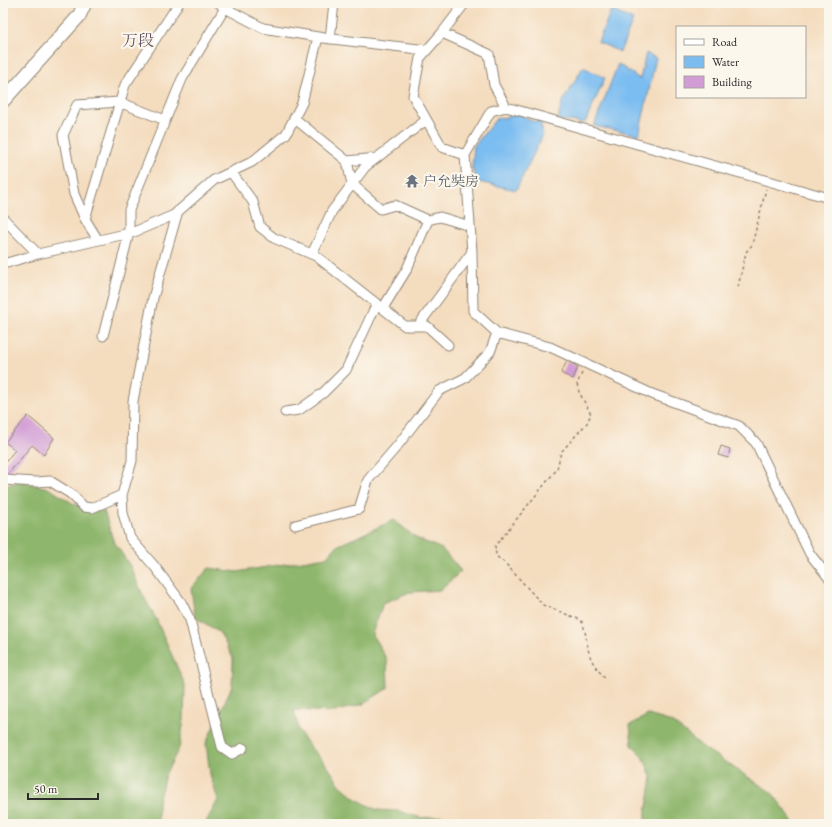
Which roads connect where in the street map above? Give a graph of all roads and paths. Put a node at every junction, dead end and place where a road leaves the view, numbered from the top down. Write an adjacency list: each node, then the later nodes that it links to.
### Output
1 (85, 3): 10 (street)
2 (179, 3): 11 (street)
3 (334, 3): 8 (street)
4 (465, 3): 6 (street)
5 (222, 5): 7 (street); 14 (street)
6 (442, 33): 9 (street); 12 (street)
7 (318, 37): 8 (street); 13 (street)
8 (330, 39): 9 (street)
9 (427, 50): 15 (street)
10 (3, 101)
11 (119, 102): 14 (street); 25 (street); 25 (street)
12 (506, 107): 16 (street); 20 (street)
13 (294, 118): 18 (street); 19 (street)
14 (165, 120): 28 (street)
15 (426, 120): 16 (street); 17 (street)
16 (465, 155): 27 (street)
17 (377, 158): 18 (street); 21 (street)
18 (347, 161): 21 (street)
19 (231, 172): 23 (street); 32 (street)
20 (768, 181): 22 (street); 34 (path)
21 (352, 184): 26 (street); 32 (street)
22 (829, 198)
23 (178, 212): 28 (street); 43 (street)
24 (3, 218): 31 (street)
25 (85, 219): 29 (street)
26 (428, 220): 27 (street); 35 (street)
27 (470, 226): 30 (street)
28 (129, 233): 29 (street); 38 (street)
29 (98, 240): 31 (street)
30 (472, 252): 36 (street); 37 (street)
31 (38, 254): 33 (street)
32 (312, 254): 35 (street)
33 (3, 264)
34 (738, 287)
35 (380, 305): 36 (street); 41 (street)
36 (418, 326): 39 (street)
37 (497, 333): 40 (street); 44 (street)
38 (103, 336)
39 (448, 345)
40 (587, 364): 45 (street); 46 (path)
41 (285, 412)
42 (3, 480): 43 (street)
43 (122, 495): 47 (street)
44 (295, 525)
45 (829, 578)
46 (606, 680)
47 (243, 748)

